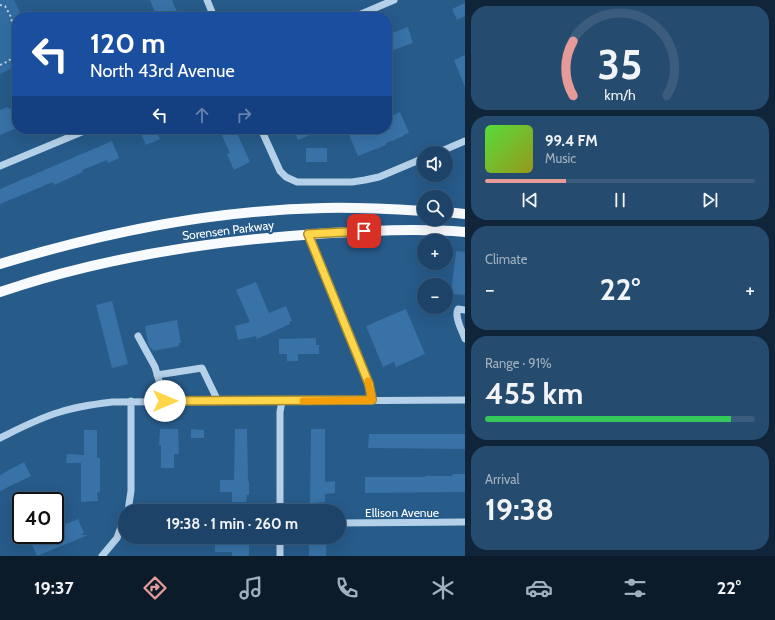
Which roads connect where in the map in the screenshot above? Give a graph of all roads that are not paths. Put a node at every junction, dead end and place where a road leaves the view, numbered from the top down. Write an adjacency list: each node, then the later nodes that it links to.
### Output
1 (206, 0): 3 (street)
2 (394, 0): 4 (street)
3 (212, 12)
4 (366, 12)
5 (77, 134): 10 (street)
6 (263, 134): 9 (street)
7 (465, 141): 8 (street)
8 (453, 146)
9 (417, 161)
10 (0, 166)
11 (417, 211): 16 (main road, Sorensen Parkway)
12 (453, 213): 13 (main road)
13 (465, 214)
14 (465, 232): 15 (main road, Sorensen Parkway)
15 (308, 234): 17 (main road, Sorensen Parkway); 22 (street)
16 (0, 264)
17 (0, 292)
18 (465, 310): 20 (street)
19 (138, 336): 21 (street)
20 (465, 339)
21 (157, 375): 25 (street); 26 (street)
22 (372, 400): 23 (street); 27 (street)
23 (465, 400)
24 (131, 401): 25 (street); 28 (street); 29 (street)
25 (165, 401): 26 (street)
26 (218, 401): 27 (street)
27 (282, 401): 30 (street)
28 (0, 438)
29 (129, 504)
30 (280, 504)
31 (465, 522): 32 (street, Ellison Avenue)
32 (346, 523)
33 (118, 536): 35 (street)
34 (280, 544): 36 (street)
35 (102, 556)
36 (280, 556)

